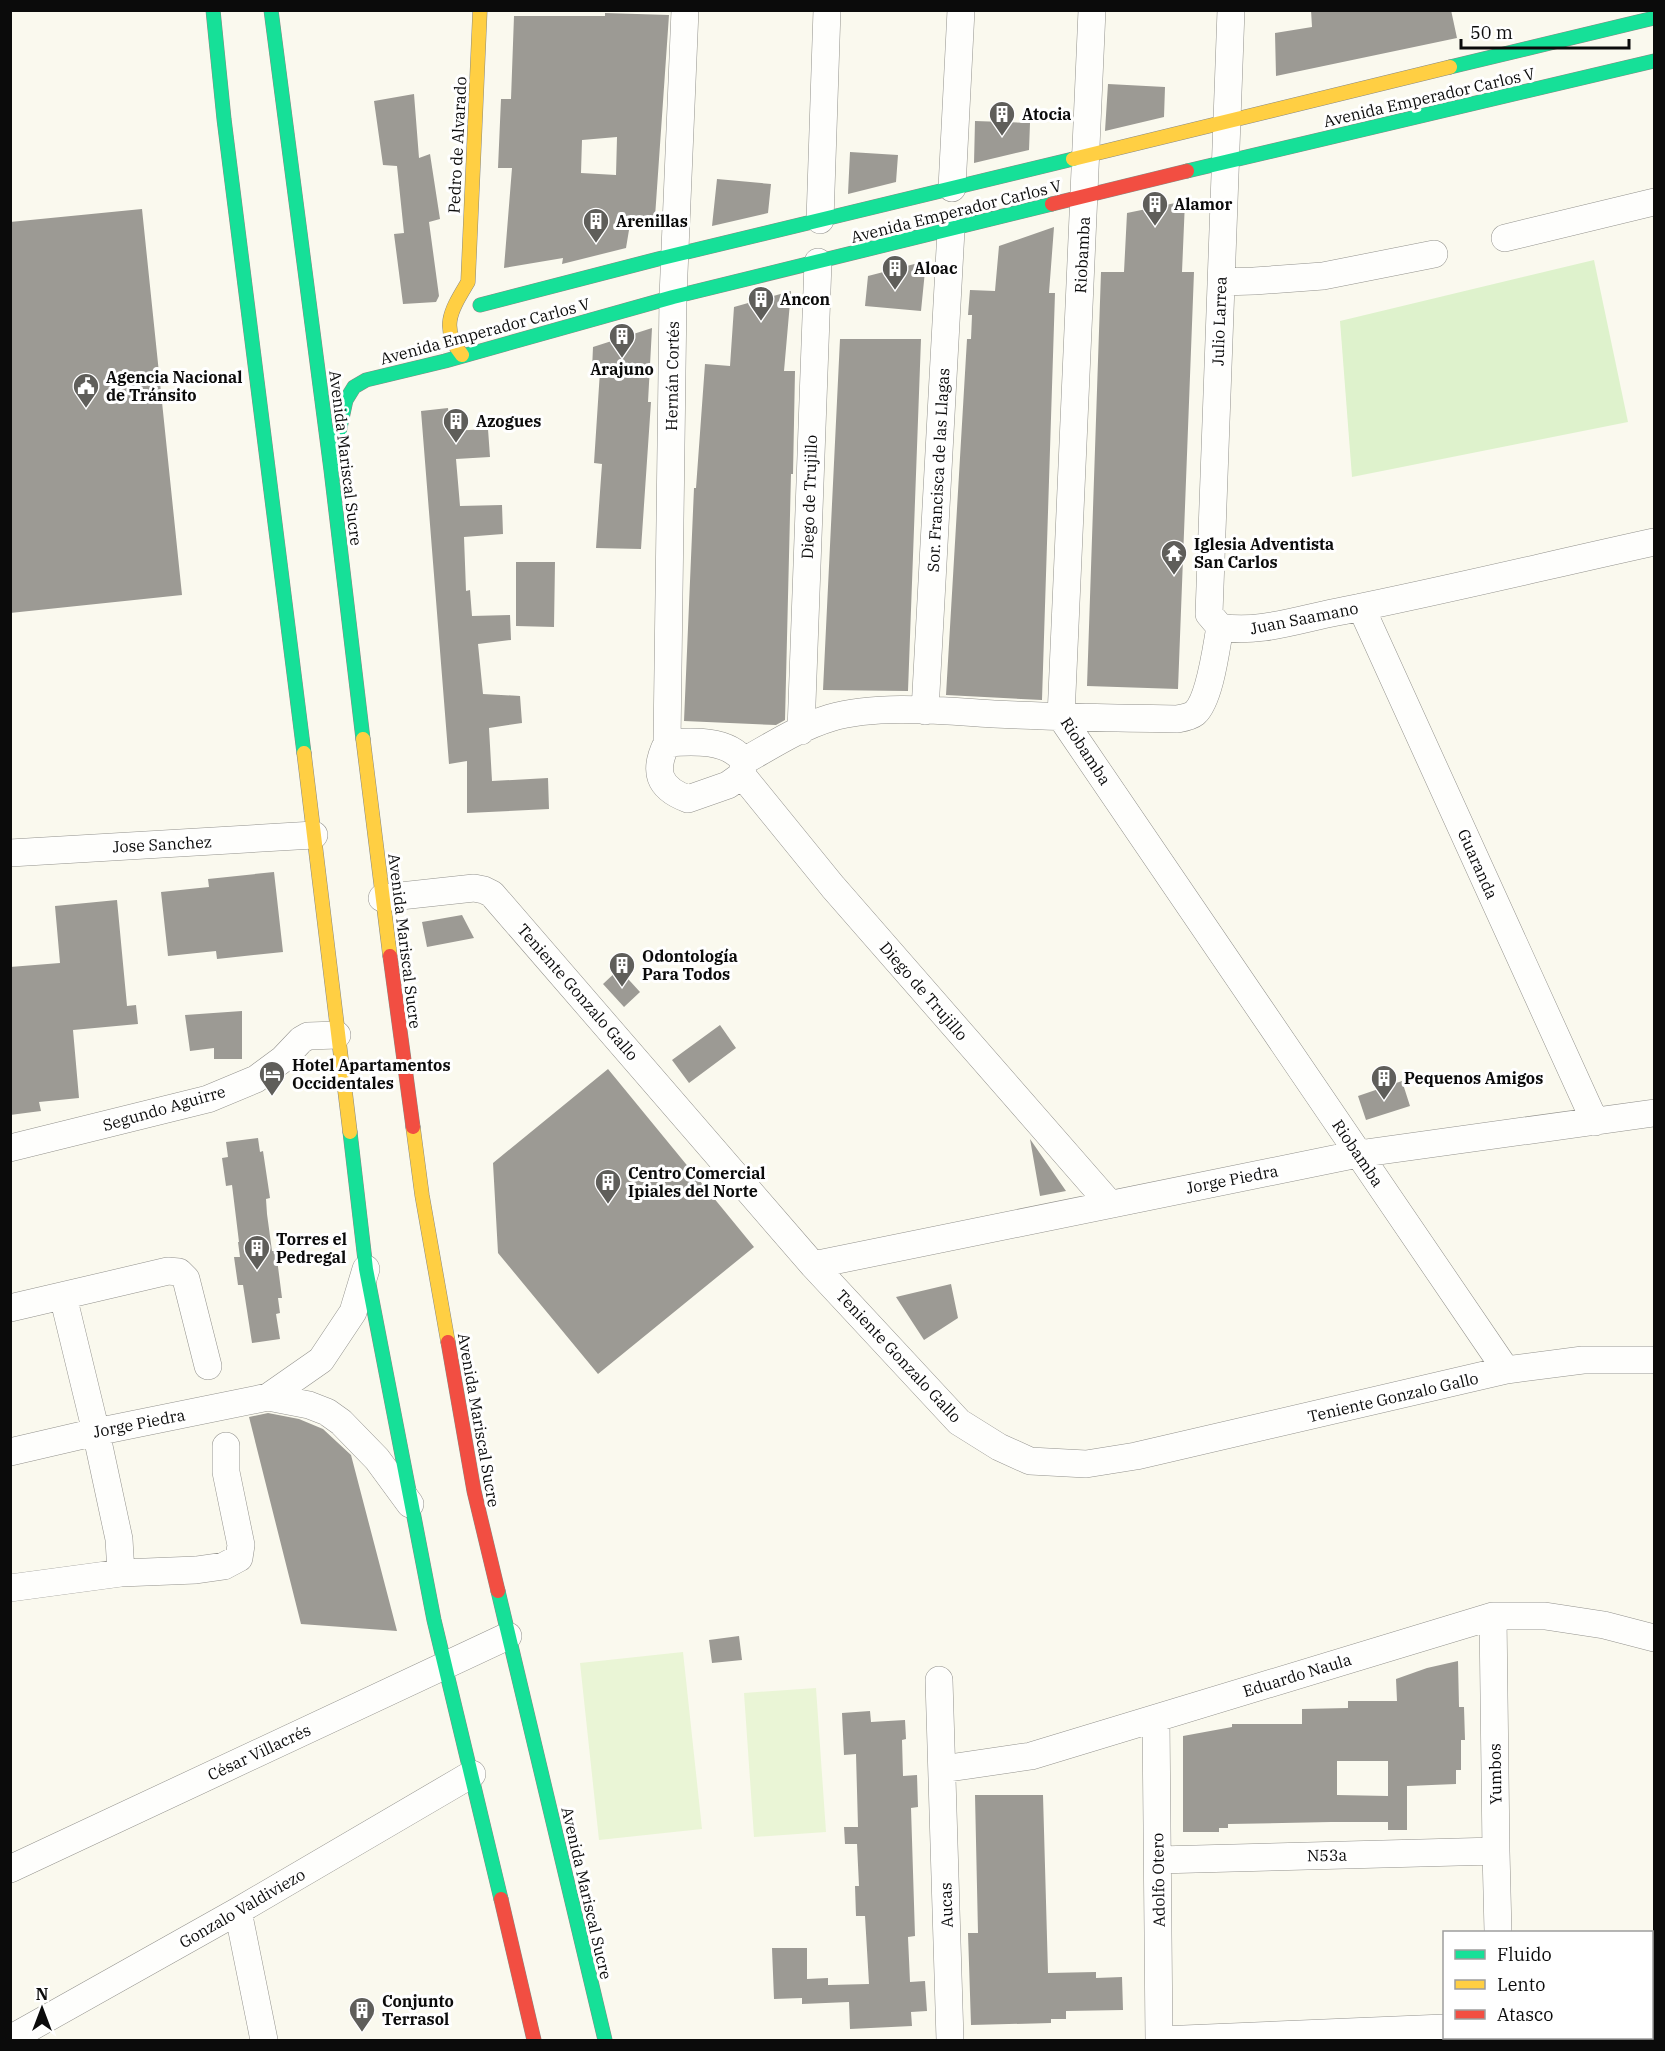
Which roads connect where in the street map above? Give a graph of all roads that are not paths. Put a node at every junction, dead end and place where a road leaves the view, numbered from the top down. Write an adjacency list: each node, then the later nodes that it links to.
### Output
1 (213, 10): 38 (main road)
2 (271, 10): 29 (main road, Avenida Mariscal Sucre)
3 (480, 10): 23 (main road, Pedro de Alvarado)
4 (685, 10): 21 (street, Hernán Cortés)
5 (827, 10): 17 (street)
6 (961, 10): 14 (street)
7 (1092, 10): 12 (street, Riobamba)
8 (1231, 10): 11 (street, Julio Larrea)
9 (1654, 18): 11 (main road, Avenida Emperador Carlos V)
10 (1654, 61): 13 (main road, Avenida Emperador Carlos V)
11 (1227, 122): 12 (main road, Avenida Emperador Carlos V); 13 (street, Julio Larrea)
12 (1086, 156): 14 (main road, Avenida Emperador Carlos V); 15 (street, Riobamba)
13 (1225, 162): 15 (main road, Avenida Emperador Carlos V); 24 (street, Julio Larrea)
14 (952, 188): 17 (main road, Avenida Emperador Carlos V)
15 (1084, 196): 18 (main road, Avenida Emperador Carlos V); 34 (street, Riobamba)
16 (1654, 202): 19 (street)
17 (820, 220): 21 (main road, Avenida Emperador Carlos V)
18 (951, 230): 22 (main road, Avenida Emperador Carlos V); 33 (street, Sor. Francisca de las Llagas)
19 (1504, 238)
20 (1434, 254): 24 (street)
21 (675, 256): 25 (street, Hernán Cortés); 26 (main road, Avenida Emperador Carlos V)
22 (818, 262): 25 (main road, Avenida Emperador Carlos V); 35 (street, Diego de Trujillo)
23 (468, 282): 26 (main road); 28 (main road, Pedro de Alvarado)
24 (1221, 282): 32 (street, Julio Larrea)
25 (673, 297): 28 (main road, Avenida Emperador Carlos V); 36 (street, Hernán Cortés)
26 (480, 305): 27 (main road)
27 (485, 321)
28 (462, 355): 29 (main road, Avenida Emperador Carlos V)
29 (331, 470): 40 (main road, Avenida Mariscal Sucre)
30 (1654, 542): 31 (street, Juan Saamano)
31 (1361, 607): 32 (street, Juan Saamano); 43 (street, Guaranda)
32 (1220, 627): 34 (street)
33 (925, 711): 34 (street); 35 (street)
34 (1061, 717): 45 (street, Riobamba)
35 (801, 731): 37 (street)
36 (667, 743): 37 (street); 37 (street)
37 (743, 768): 46 (street, Diego de Trujillo)
38 (314, 835): 39 (street, Jose Sanchez); 41 (main road)
39 (10, 853)
40 (382, 898): 47 (street, Teniente Gonzalo Gallo); 62 (main road, Avenida Mariscal Sucre)
41 (337, 1035): 44 (street, Segundo Aguirre); 48 (main road)
42 (1654, 1113): 43 (street, Jorge Piedra)
43 (1595, 1122): 45 (street, Jorge Piedra)
44 (10, 1148)
45 (1358, 1154): 46 (street, Jorge Piedra); 53 (street, Riobamba)
46 (1109, 1203): 47 (street, Jorge Piedra)
47 (813, 1265): 53 (street, Teniente Gonzalo Gallo)
48 (366, 1269): 54 (street, Jorge Piedra); 58 (main road)
49 (63, 1296): 50 (street); 52 (street); 55 (street)
50 (10, 1308)
51 (1654, 1360): 53 (street, Teniente Gonzalo Gallo)
52 (208, 1366)
53 (1506, 1371)
54 (268, 1397): 55 (street, Jorge Piedra); 58 (street, Jorge Piedra)
55 (96, 1432): 57 (street, Jorge Piedra); 59 (street)
56 (226, 1446): 59 (street)
57 (10, 1452)
58 (413, 1508): 64 (main road)
59 (121, 1573): 60 (street)
60 (10, 1588)
61 (1493, 1616): 63 (street, Eduardo Naula); 66 (street, Eduardo Naula); 69 (street, Yumbos)
62 (508, 1636): 64 (street, César Villacrés); 79 (main road, Avenida Mariscal Sucre)
63 (1654, 1638)
64 (445, 1666): 68 (main road); 71 (street, César Villacrés)
65 (939, 1680): 67 (street, Aucas)
66 (1156, 1719): 67 (street, Eduardo Naula); 70 (street, Adolfo Otero)
67 (942, 1768): 80 (street, Aucas)
68 (472, 1774): 72 (street, Gonzalo Valdiviezo); 78 (main road)
69 (1496, 1851): 70 (street, N53a); 73 (street, Yumbos)
70 (1158, 1860): 81 (street, Adolfo Otero)
71 (10, 1869)
72 (238, 1911): 76 (street, Gonzalo Valdiviezo); 77 (street)
73 (1498, 1931)
74 (1443, 2028): 75 (street)
75 (1309, 2037): 81 (street)
76 (10, 2040)
77 (264, 2040)
78 (534, 2040)
79 (605, 2040)
80 (950, 2040)
81 (1160, 2040)

